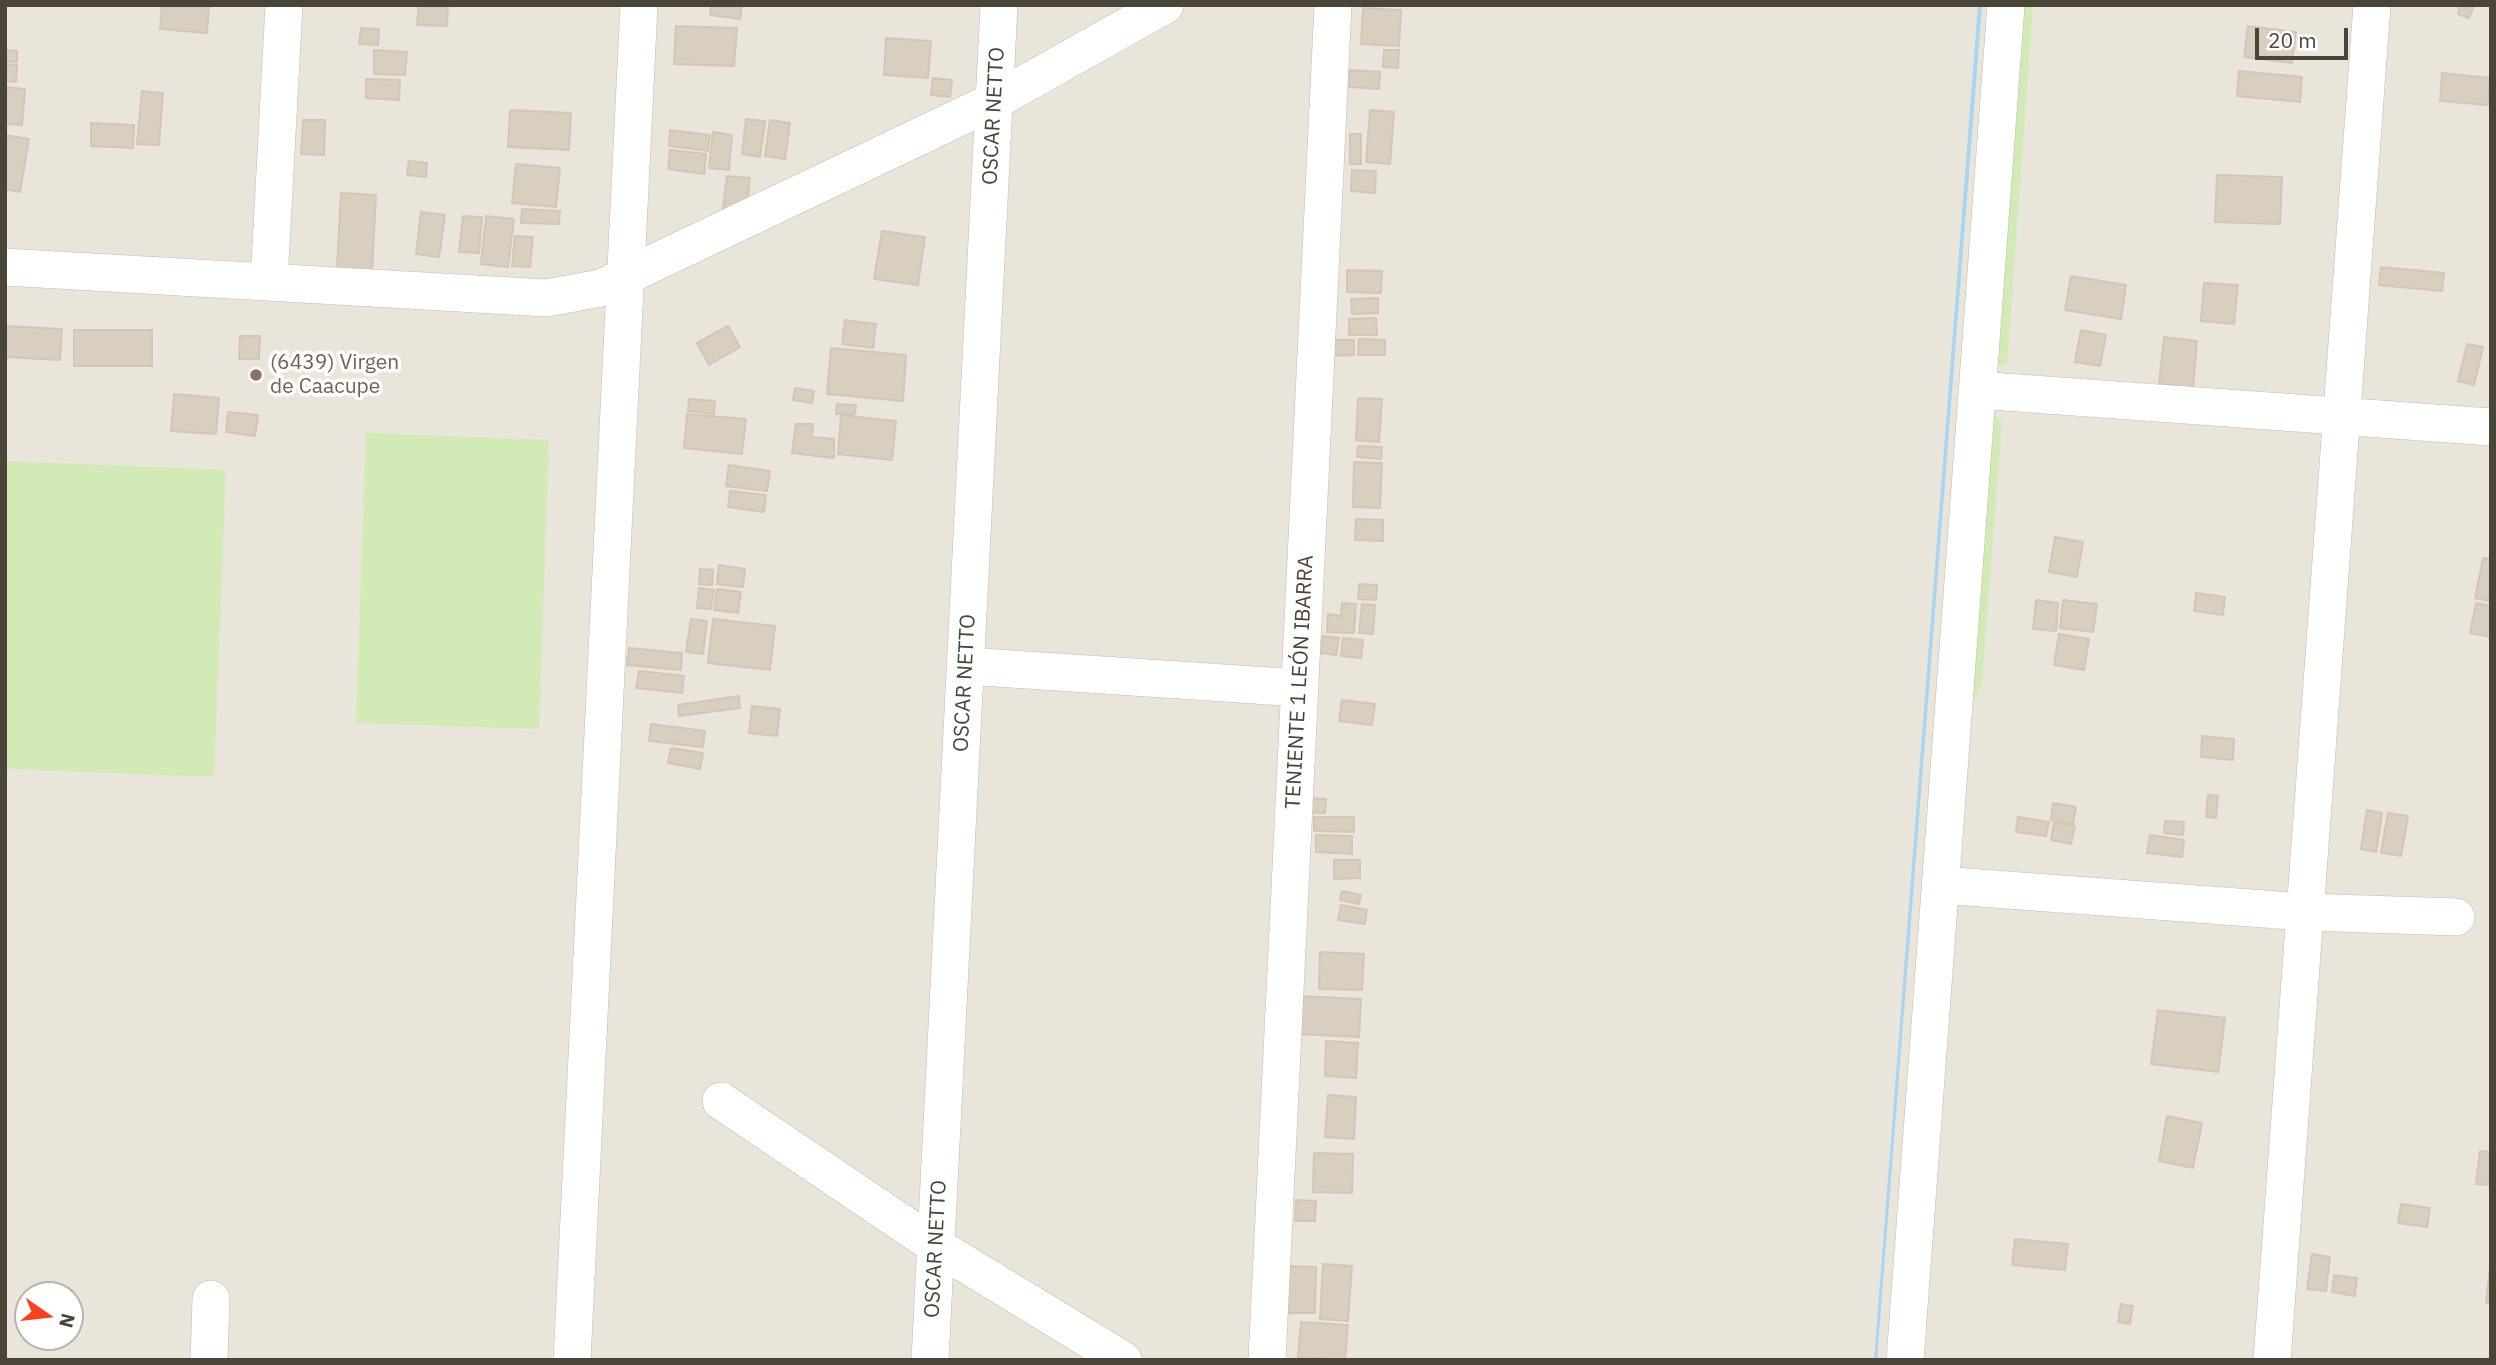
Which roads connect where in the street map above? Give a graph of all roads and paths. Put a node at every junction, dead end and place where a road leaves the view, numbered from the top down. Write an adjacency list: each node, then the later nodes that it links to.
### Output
1 (284, 5): 11 (street)
2 (639, 5): 10 (street)
3 (999, 5): 8 (street, OSCAR NETTO)
4 (1164, 5): 8 (street)
5 (1333, 5): 16 (street, TENIENTE 1 LEÓN IBARRA)
6 (2006, 5): 12 (street)
7 (2372, 5): 13 (street)
8 (996, 100): 10 (street); 15 (street, OSCAR NETTO)
9 (5, 267): 11 (street)
10 (626, 278): 11 (street); 24 (street)
11 (270, 282)
12 (1977, 390): 13 (street); 17 (street)
13 (2342, 416): 14 (street); 18 (street)
14 (2491, 426)
15 (966, 666): 16 (street); 21 (street, OSCAR NETTO)
16 (1300, 688): 27 (street, TENIENTE 1 LEÓN IBARRA)
17 (1940, 886): 18 (street); 28 (street)
18 (2305, 912): 19 (street); 29 (street)
19 (2456, 917)
20 (721, 1101): 21 (street)
21 (936, 1247): 25 (street, OSCAR NETTO); 26 (street)
22 (211, 1299): 23 (street)
23 (209, 1360)
24 (572, 1360)
25 (930, 1360)
26 (1123, 1360)
27 (1267, 1360)
28 (1905, 1360)
29 (2272, 1360)

